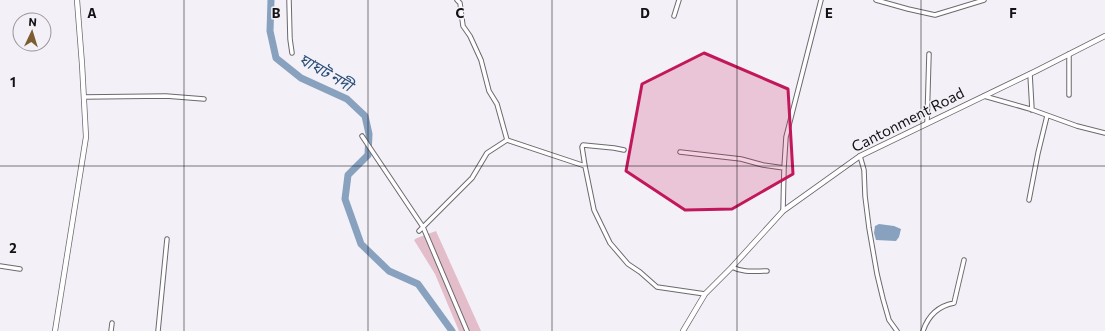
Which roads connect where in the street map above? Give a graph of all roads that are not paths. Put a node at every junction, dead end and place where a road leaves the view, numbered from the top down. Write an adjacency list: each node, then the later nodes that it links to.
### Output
1 (77, 0): 16 (street)
2 (289, 0): 10 (street)
3 (457, 0): 23 (street)
4 (679, 0): 8 (street)
5 (821, 0): 28 (street)
6 (876, 0): 7 (street)
7 (984, 0)
8 (674, 16)
9 (1105, 36): 12 (street, Cantonment Road)
10 (292, 53)
11 (929, 54): 20 (street)
12 (1069, 54): 13 (street, Cantonment Road); 14 (street)
13 (1030, 74): 15 (street, Cantonment Road); 18 (street)
14 (1069, 95)
15 (984, 96): 18 (street); 20 (street, Cantonment Road)
16 (84, 97): 17 (street); 41 (street)
17 (204, 99)
18 (1032, 110): 19 (street)
19 (1047, 116): 21 (street); 29 (street)
20 (927, 123): 26 (street, Cantonment Road)
21 (1105, 133)
22 (362, 136): 31 (street)
23 (507, 140): 27 (street); 31 (street)
24 (624, 150): 27 (street)
25 (680, 152): 28 (street)
26 (860, 156): 30 (street, Cantonment Road); 46 (street)
27 (585, 166): 39 (street)
28 (784, 168): 30 (street)
29 (1030, 200)
30 (783, 211): 36 (street, Cantonment Road)
31 (422, 228): 32 (street); 44 (street)
32 (419, 231)
33 (167, 239): 43 (street)
34 (964, 260): 47 (street)
35 (0, 266): 37 (street)
36 (732, 267): 38 (street); 39 (street, Cantonment Road)
37 (20, 269)
38 (767, 271)
39 (705, 294): 45 (street, Cantonment Road)
40 (112, 323): 42 (street)
41 (55, 331)
42 (111, 331)
43 (158, 331)
44 (467, 331)
45 (683, 331)
46 (897, 331)
47 (923, 331)

